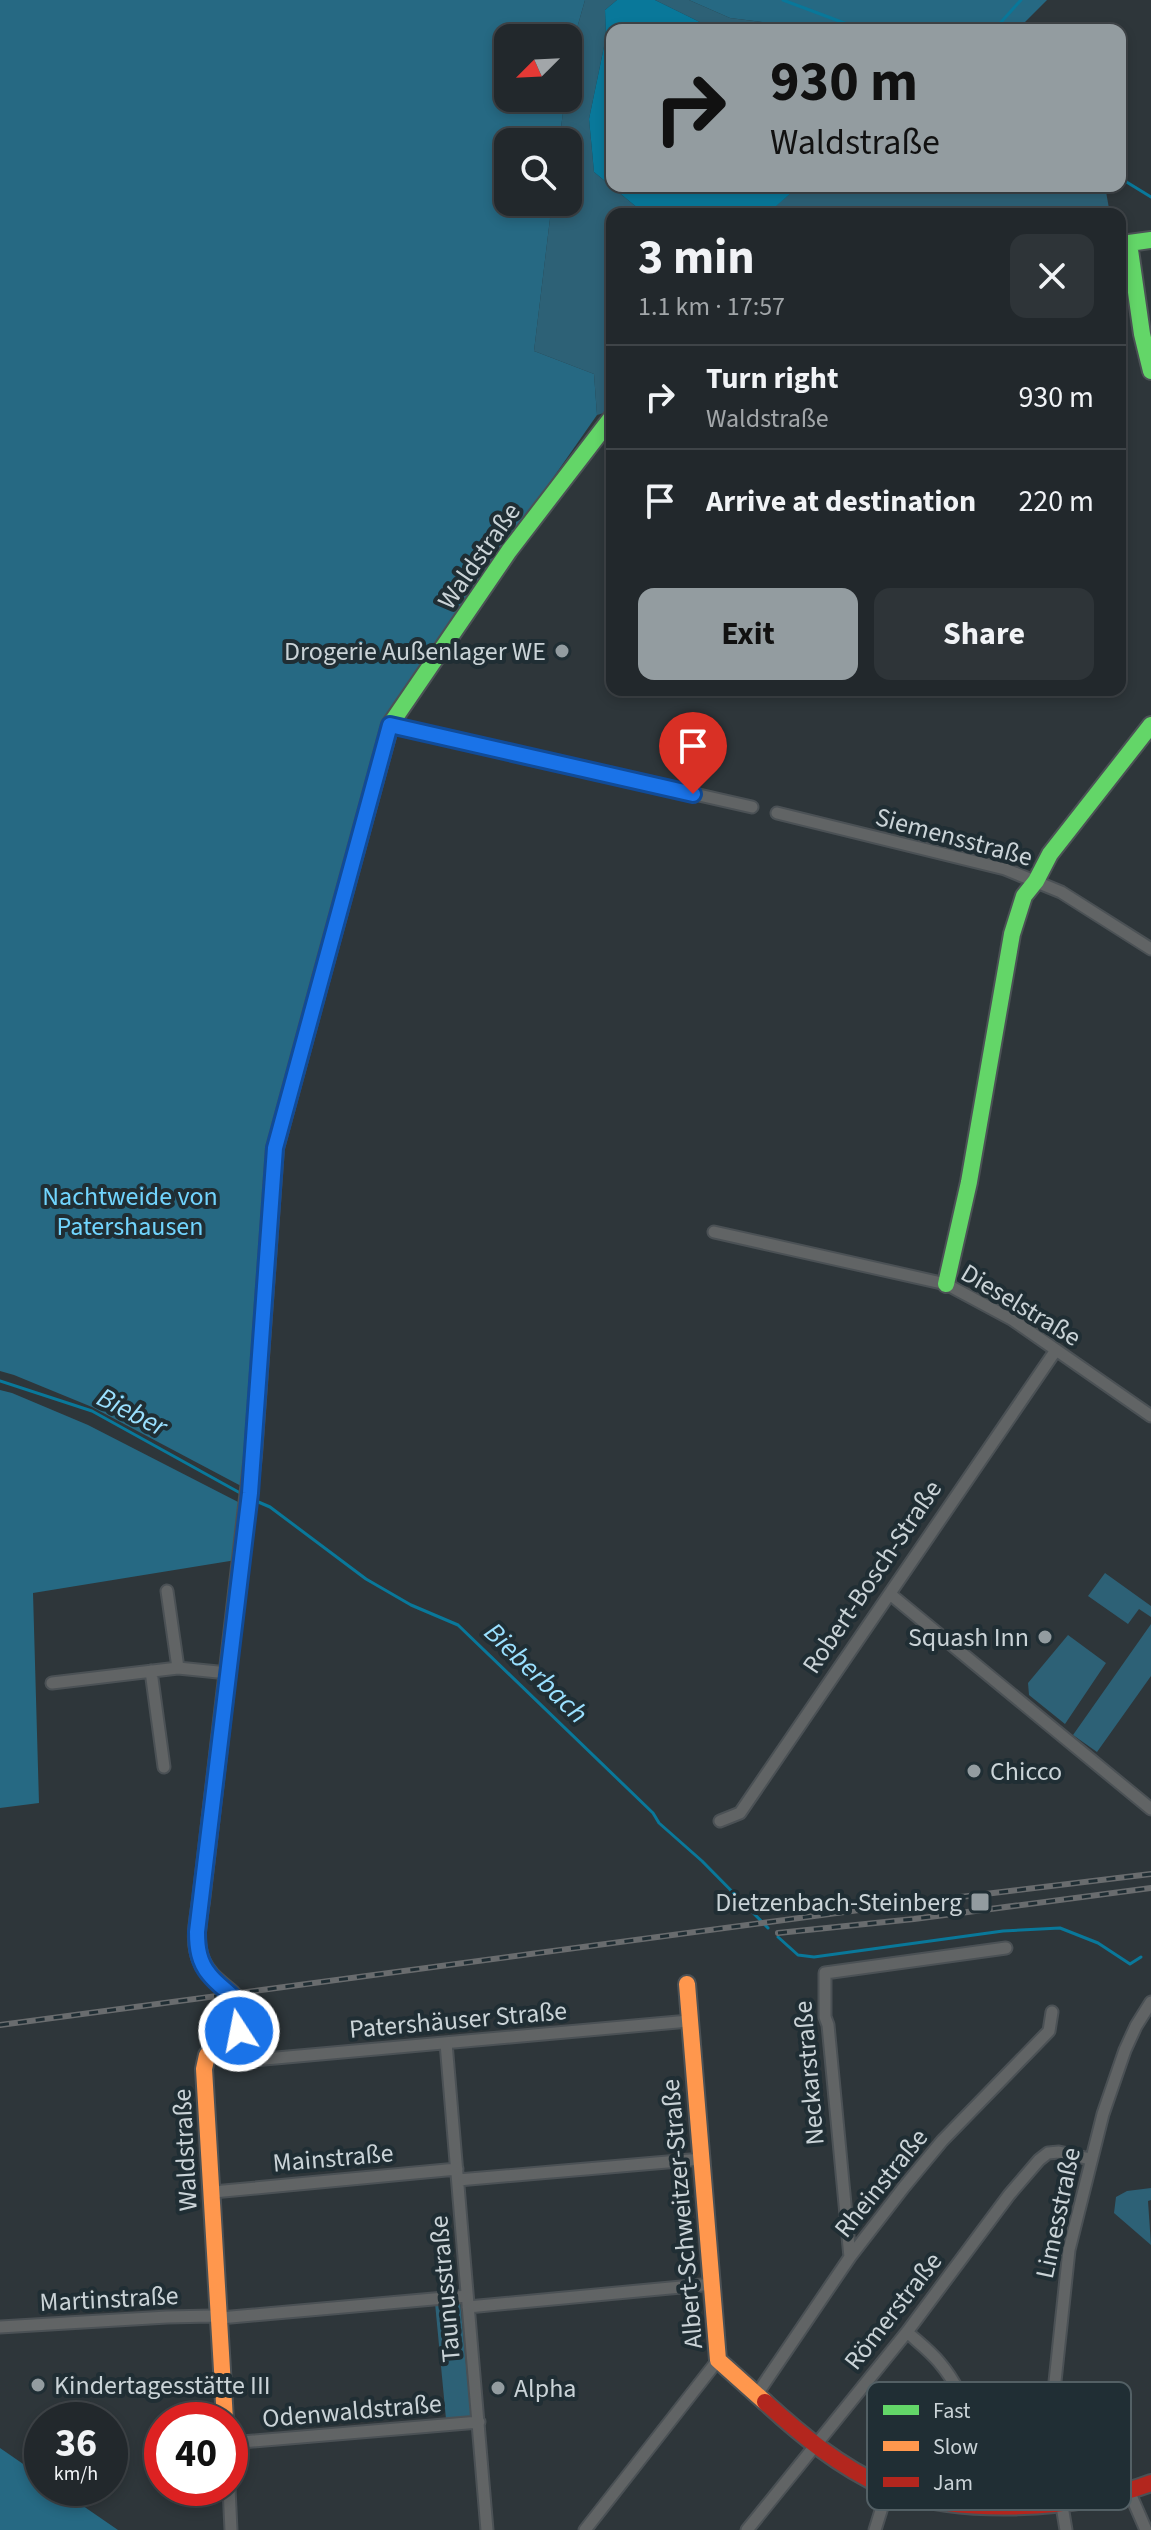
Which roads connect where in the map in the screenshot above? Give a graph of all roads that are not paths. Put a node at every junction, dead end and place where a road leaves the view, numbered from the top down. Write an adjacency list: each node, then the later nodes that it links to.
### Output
1 (1151, 240): 2 (street)
2 (1126, 243)
3 (1126, 248): 4 (street)
4 (1151, 371)
5 (606, 425): 6 (street, Waldstraße)
6 (390, 725): 8 (street); 20 (street, Waldstraße)
7 (1151, 725): 10 (street)
8 (752, 807)
9 (777, 813): 10 (street, Siemensstraße)
10 (1036, 881): 11 (street, Siemensstraße); 13 (street)
11 (1151, 949)
12 (714, 1232): 13 (street, Dieselstraße)
13 (946, 1284): 14 (street, Dieselstraße)
14 (1056, 1350): 15 (street, Dieselstraße); 17 (street, Robert-Bosch-Straße)
15 (1151, 1416)
16 (167, 1591): 18 (street)
17 (890, 1594): 23 (street); 24 (street, Robert-Bosch-Straße)
18 (178, 1668): 19 (street); 20 (street)
19 (151, 1671): 21 (street); 22 (street)
20 (228, 1673): 35 (street, Waldstraße)
21 (52, 1683)
22 (164, 1767)
23 (1151, 1809)
24 (720, 1821)
25 (1006, 1948): 36 (street, Neckarstraße)
26 (687, 1984): 29 (street, Albert-Schweitzer-Straße)
27 (1151, 2002): 33 (street, Limesstraße)
28 (1052, 2012): 36 (street, Rheinstraße)
29 (689, 2021): 30 (street, Patershäuser Straße); 32 (street, Albert-Schweitzer-Straße)
30 (446, 2043): 31 (street, Patershäuser Straße); 34 (street, Taunusstraße)
31 (231, 2062)
32 (702, 2159): 34 (street, Mainstraße); 37 (street, Albert-Schweitzer-Straße)
33 (1090, 2159): 41 (street, Römerstraße); 44 (street, Limesstraße)
34 (457, 2174): 35 (street, Mainstraße); 38 (street, Taunusstraße)
35 (213, 2192): 39 (street, Waldstraße)
36 (850, 2257): 45 (street, Rheinstraße)
37 (713, 2284): 38 (street, Martinstraße); 42 (street, Albert-Schweitzer-Straße)
38 (468, 2302): 39 (street, Martinstraße); 47 (street, Taunusstraße)
39 (220, 2318): 40 (street, Martinstraße); 46 (street, Waldstraße)
40 (0, 2327)
41 (907, 2332): 43 (street); 49 (street, Römerstraße)
42 (718, 2360): 45 (street, Albert-Schweitzer-Straße); 59 (street)
43 (953, 2382)
44 (1055, 2382)
45 (757, 2394): 49 (street, Albert-Schweitzer-Straße)
46 (224, 2402)
47 (479, 2422): 48 (street, Odenwaldstraße); 58 (street, Taunusstraße)
48 (248, 2441)
49 (814, 2445): 50 (street, Albert-Schweitzer-Straße); 60 (street, Römerstraße)
50 (867, 2476)
51 (1151, 2483): 52 (street, Albert-Schweitzer-Straße)
52 (1131, 2490)
53 (1131, 2496): 63 (street)
54 (230, 2506): 57 (street)
55 (881, 2510): 61 (street)
56 (1064, 2510): 62 (street, Limesstraße)
57 (231, 2530)
58 (487, 2530)
59 (585, 2530)
60 (747, 2530)
61 (875, 2530)
62 (1066, 2530)
63 (1146, 2530)

